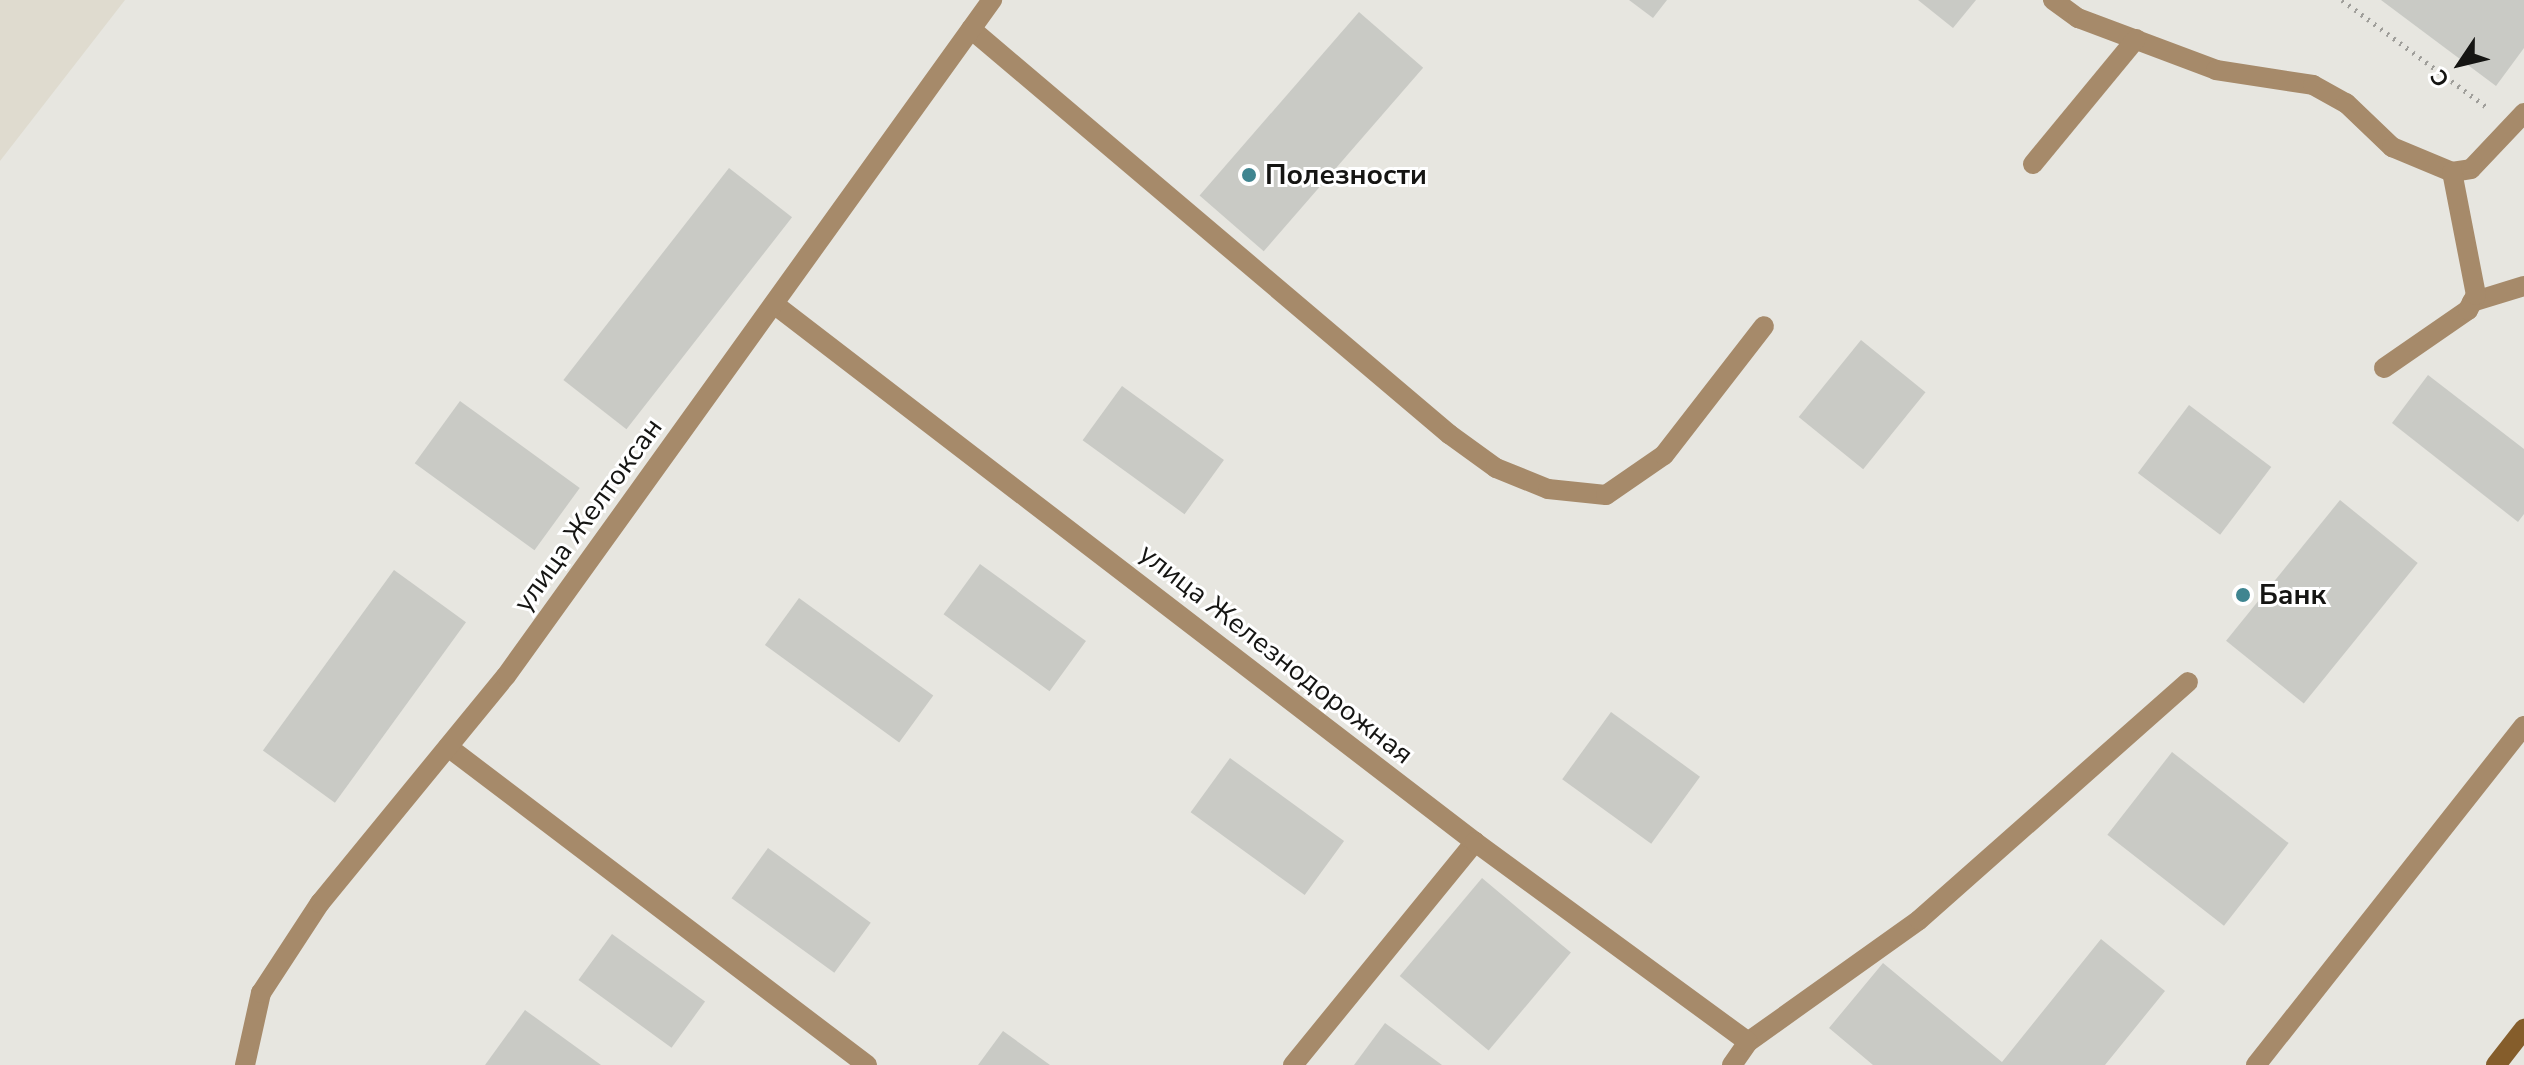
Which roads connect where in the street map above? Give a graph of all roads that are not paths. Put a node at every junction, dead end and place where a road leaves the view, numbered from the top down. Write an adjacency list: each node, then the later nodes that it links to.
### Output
1 (992, 0): 3 (street, улица Желтоксан)
2 (2053, 0): 4 (street)
3 (971, 29): 10 (street, улица Желтоксан); 11 (street)
4 (2136, 39): 6 (street); 7 (street)
5 (2518, 119): 7 (street)
6 (2033, 164)
7 (2452, 172): 9 (street)
8 (2524, 286): 9 (street)
9 (2472, 302): 12 (street)
10 (774, 304): 15 (street, улица Желтоксан); 16 (street, улица Железнодорожная)
11 (1764, 326)
12 (2384, 368)
13 (2188, 682): 18 (street)
14 (2524, 726): 23 (street)
15 (448, 747): 19 (street, улица Желтоксан); 20 (street)
16 (1475, 842): 18 (street, улица Железнодорожная); 21 (street)
17 (2524, 1029): 24 (main road)
18 (1748, 1042): 22 (street)
19 (245, 1065)
20 (867, 1065)
21 (1293, 1065)
22 (1732, 1065)
23 (2256, 1065)
24 (2496, 1065)

